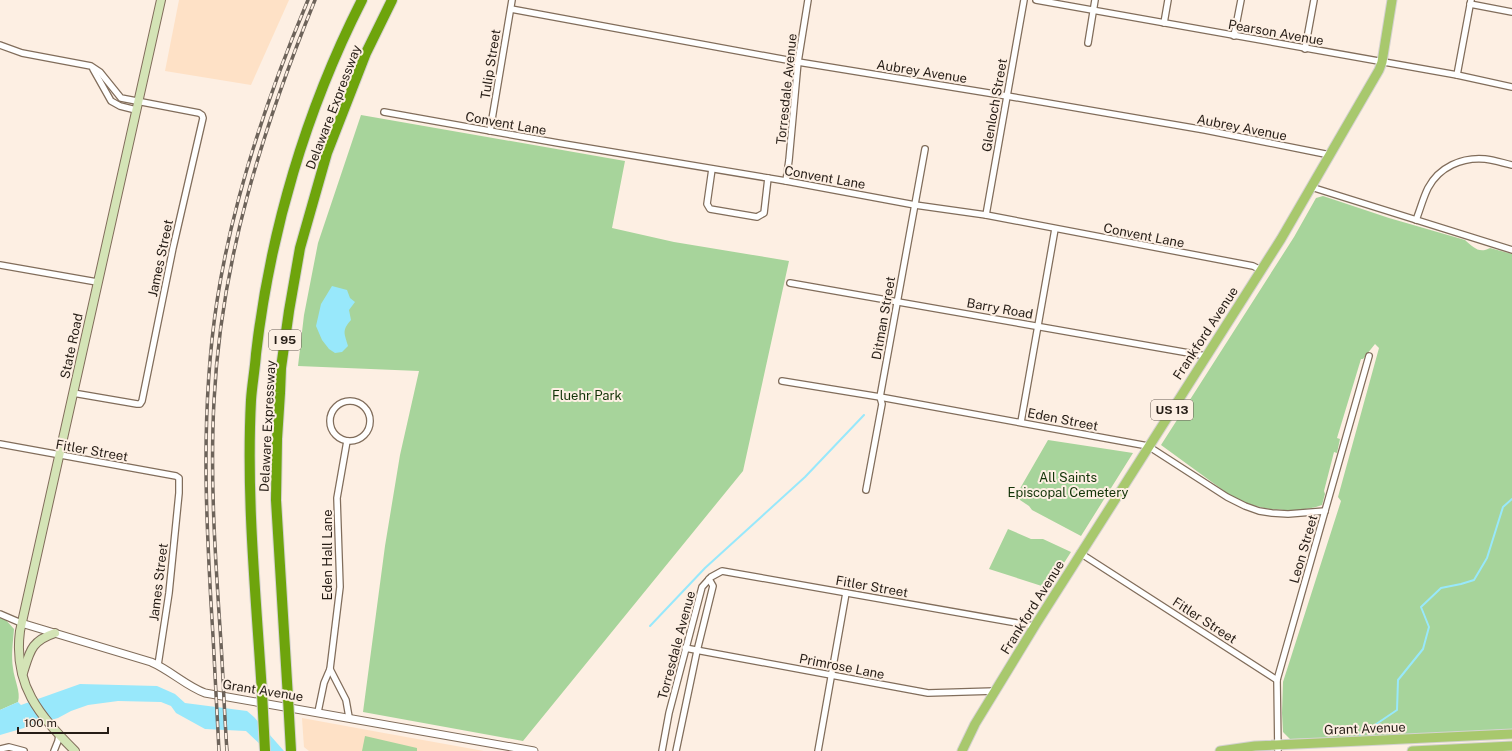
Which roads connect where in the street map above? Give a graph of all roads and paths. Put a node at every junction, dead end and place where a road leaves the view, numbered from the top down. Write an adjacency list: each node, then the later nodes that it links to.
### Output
1 (161, 0): 28 (main road, State Road)
2 (362, 0): 88 (highway, Delaware Expressway / I 95, bridge)
3 (392, 0): 89 (highway, Delaware Expressway / I 95, bridge)
4 (512, 0): 14 (street, Tulip Street)
5 (808, 0): 22 (street, Torresdale Avenue)
6 (1024, 0): 27 (street, Glenloch Street)
7 (1036, 0): 15 (street, Pearson Avenue)
8 (1096, 0): 15 (street)
9 (1168, 0): 17 (street)
10 (1241, 0): 18 (street)
11 (1314, 0): 21 (street)
12 (1392, 0): 23 (main road, Frankford Avenue / US 13)
13 (1470, 2): 16 (street); 25 (street)
14 (511, 9): 22 (street, Aubrey Avenue); 31 (street, Tulip Street)
15 (1094, 10): 17 (street, Pearson Avenue); 19 (street)
16 (1512, 12)
17 (1164, 23): 18 (street, Pearson Avenue)
18 (1234, 36): 21 (street, Pearson Avenue)
19 (1088, 43)
20 (0, 45): 24 (street)
21 (1305, 49): 23 (street, Pearson Avenue)
22 (798, 62): 27 (street, Aubrey Avenue); 37 (street, Torresdale Avenue)
23 (1382, 62): 25 (street, Pearson Avenue); 33 (main road, Frankford Avenue / US 13)
24 (91, 66): 28 (street); 29 (street)
25 (1457, 75): 26 (street, Pearson Avenue)
26 (1512, 87)
27 (1007, 96): 33 (street, Aubrey Avenue); 40 (street, Glenloch Street)
28 (138, 101): 29 (main road, State Road); 53 (street, James Street)
29 (136, 110): 46 (main road, State Road)
30 (384, 112): 31 (street, Convent Lane)
31 (490, 131): 35 (street, Convent Lane)
32 (925, 149): 39 (street, Ditman Street)
33 (1330, 155): 38 (main road, Frankford Avenue / US 13)
34 (1512, 165): 41 (street)
35 (712, 169): 36 (street, Convent Lane); 36 (street)
36 (768, 178): 37 (street, Convent Lane)
37 (786, 181): 39 (street, Convent Lane)
38 (1312, 187): 41 (street); 45 (main road, Frankford Avenue / US 13)
39 (915, 205): 40 (street, Convent Lane); 48 (street, Ditman Street)
40 (986, 215): 42 (street, Convent Lane)
41 (1416, 220): 43 (street)
42 (1055, 229): 45 (street, Convent Lane); 49 (street)
43 (1512, 250)
44 (0, 264): 46 (street)
45 (1261, 270): 50 (main road, Frankford Avenue / US 13)
46 (97, 282): 53 (main road, State Road)
47 (790, 282): 48 (street, Barry Road)
48 (897, 301): 49 (street, Barry Road); 54 (street, Ditman Street)
49 (1038, 326): 50 (street, Barry Road); 55 (street)
50 (1206, 356): 58 (main road, Frankford Avenue / US 13)
51 (1369, 356): 62 (street, Leon Street)
52 (782, 381): 54 (street, Eden Street)
53 (73, 393): 59 (main road, State Road)
54 (880, 397): 55 (street, Eden Street); 61 (street, Ditman Street)
55 (1021, 422): 58 (street, Eden Street)
56 (347, 441): 56 (street); 73 (street, Eden Hall Lane)
57 (0, 444): 59 (street, Fitler Street)
58 (1148, 446): 62 (street, Eden Street); 63 (main road, Frankford Avenue / US 13)
59 (58, 455): 60 (street, Fitler Street); 67 (main road, State Road)
60 (179, 478): 72 (street, James Street)
61 (866, 490)
62 (1325, 511): 76 (street, Leon Street)
63 (1080, 553): 68 (main road, Frankford Avenue / US 13); 76 (street, Fitler Street)
64 (708, 579): 65 (street, Fitler Street); 70 (street, Torresdale Avenue); 71 (street, Torresdale Avenue)
65 (846, 593): 68 (street, Fitler Street); 75 (street)
66 (0, 614): 67 (street, Grant Avenue)
67 (21, 623): 69 (street, Grant Avenue); 74 (main road, State Road)
68 (1034, 626): 77 (main road, Frankford Avenue / US 13)
69 (55, 633): 72 (street, Grant Avenue); 74 (main road)
70 (685, 648): 71 (street, Primrose Lane); 91 (street, Torresdale Avenue)
71 (697, 651): 75 (street, Primrose Lane); 92 (street, Torresdale Avenue)
72 (158, 665): 78 (street, Grant Avenue)
73 (330, 669): 78 (street, Eden Hall Lane); 79 (street)
74 (22, 674): 81 (main road, State Road)
75 (831, 675): 77 (street, Primrose Lane); 93 (street)
76 (1277, 680): 84 (street, Leon Street)
77 (995, 691): 94 (main road, Frankford Avenue / US 13)
78 (318, 712): 79 (street, Grant Avenue)
79 (349, 717): 90 (street, Grant Avenue)
80 (1512, 734): 84 (main road, Grant Avenue)
81 (59, 735): 85 (main road, State Road); 87 (street)
82 (1512, 746): 96 (main road, Grant Avenue)
83 (0, 748): 86 (street)
84 (1278, 748): 95 (main road, Grant Avenue)
85 (71, 750)
86 (24, 751)
87 (54, 751)
88 (265, 751)
89 (291, 751)
90 (534, 751)
91 (662, 751)
92 (676, 751)
93 (818, 751)
94 (962, 751)
95 (1220, 751)
96 (1412, 751)

